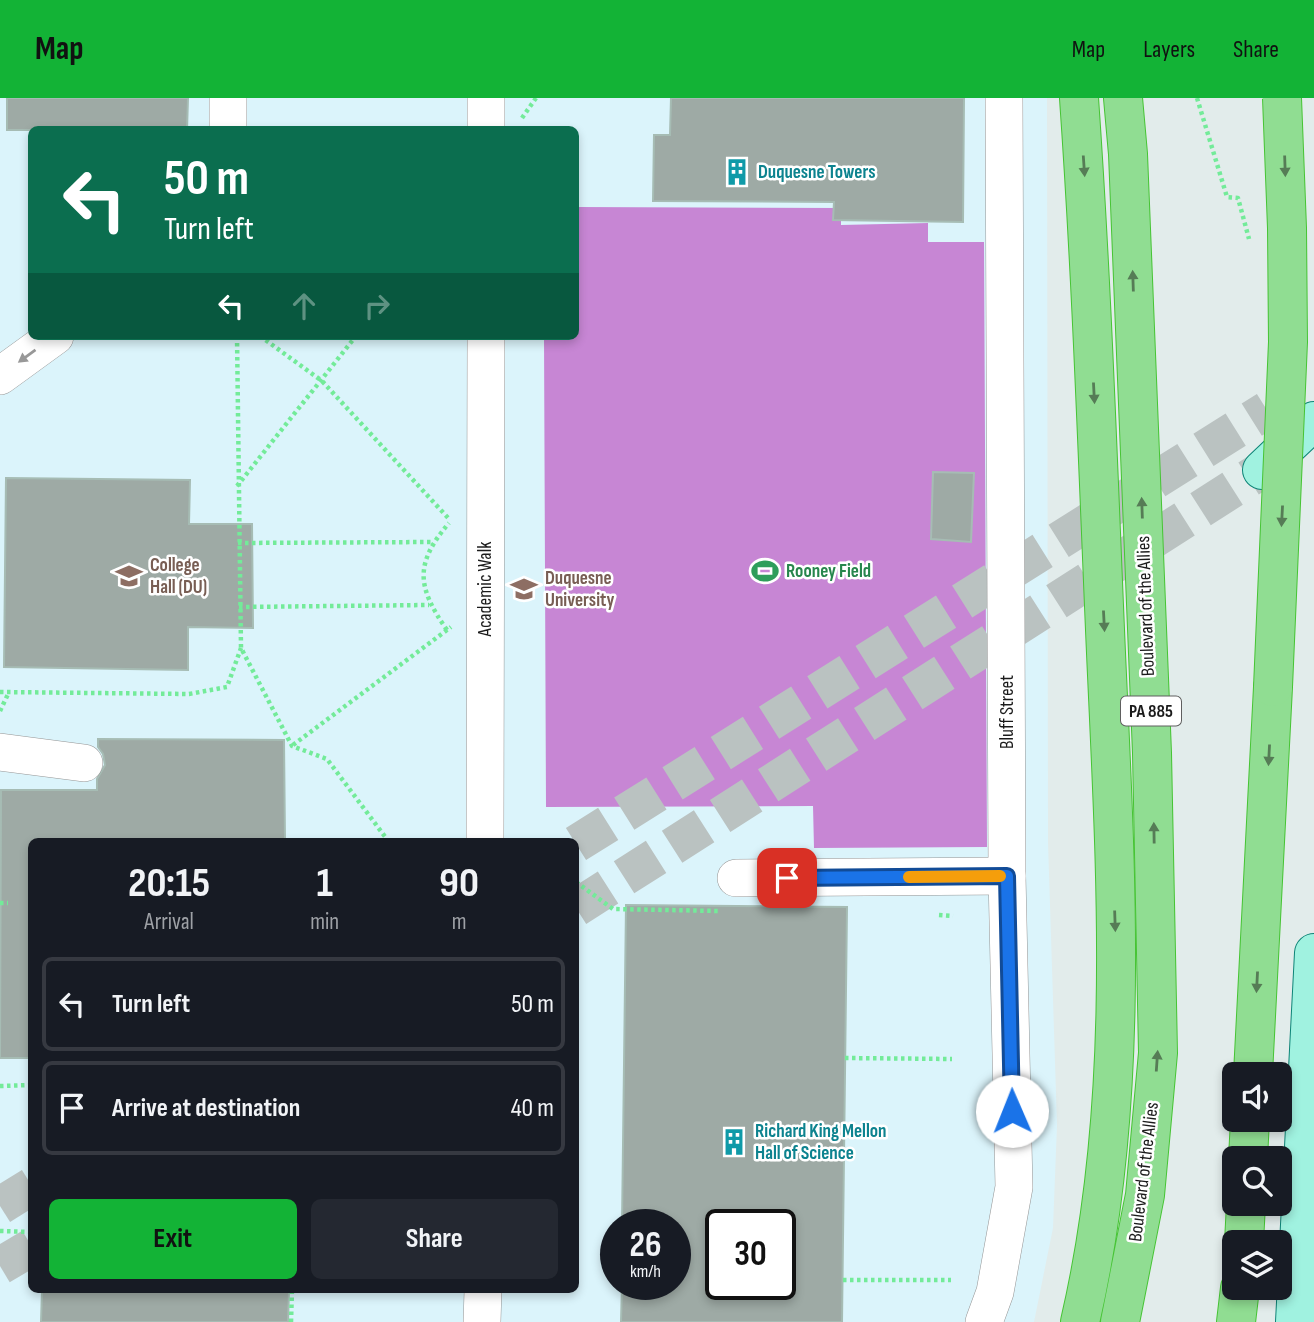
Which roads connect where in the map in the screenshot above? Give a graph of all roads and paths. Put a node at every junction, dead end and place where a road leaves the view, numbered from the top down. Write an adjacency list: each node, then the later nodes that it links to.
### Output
1 (228, 98): 8 (street)
2 (486, 98): 9 (street)
3 (1004, 98): 39 (street, Bluff Street)
4 (1079, 98): 61 (highway, Boulevard of the Allies / PA 885, one-way to 61)
5 (1123, 98): 62 (highway, Boulevard of the Allies / PA 885, one-way to 5)
6 (1198, 98): 10 (path)
7 (1282, 98): 48 (highway, one-way to 48, bridge)
8 (228, 126)
9 (486, 126)
10 (1252, 252)
11 (50, 340): 16 (street, one-way to 16)
12 (237, 340): 22 (path)
13 (266, 340): 17 (path)
14 (353, 340): 17 (path)
15 (486, 340): 26 (street, Academic Walk)
16 (0, 376)
17 (322, 381): 22 (path); 23 (path)
18 (1314, 400): 19 (main road)
19 (1267, 411)
20 (1314, 421): 21 (main road)
21 (1262, 470)
22 (237, 486): 25 (path)
23 (450, 521): 24 (path); 26 (path)
24 (432, 542): 25 (path); 27 (path)
25 (238, 543): 28 (path)
26 (485, 577): 29 (path); 38 (street, Academic Walk)
27 (429, 605): 28 (path); 29 (path)
28 (239, 607): 30 (path)
29 (447, 630): 34 (path)
30 (241, 648): 32 (path); 34 (path)
31 (0, 692): 32 (path)
32 (9, 692): 33 (path)
33 (0, 711)
34 (292, 746): 37 (path)
35 (0, 752): 36 (street)
36 (84, 763)
37 (386, 838)
38 (485, 838)
39 (1007, 876): 40 (street); 60 (street, Bluff Street)
40 (736, 878)
41 (579, 884): 44 (path)
42 (0, 903): 43 (path)
43 (8, 903)
44 (613, 909)
45 (1314, 953): 64 (main road)
46 (845, 1058): 47 (path)
47 (952, 1059)
48 (1253, 1062)
49 (28, 1085): 50 (path)
50 (0, 1086)
51 (0, 1231): 52 (path)
52 (28, 1232)
53 (843, 1280): 54 (path)
54 (951, 1280)
55 (292, 1293): 58 (path)
56 (483, 1293): 59 (street)
57 (1239, 1300): 63 (highway)
58 (291, 1322)
59 (482, 1322)
60 (984, 1322)
61 (1080, 1322)
62 (1120, 1322)
63 (1236, 1322)
64 (1295, 1322)

